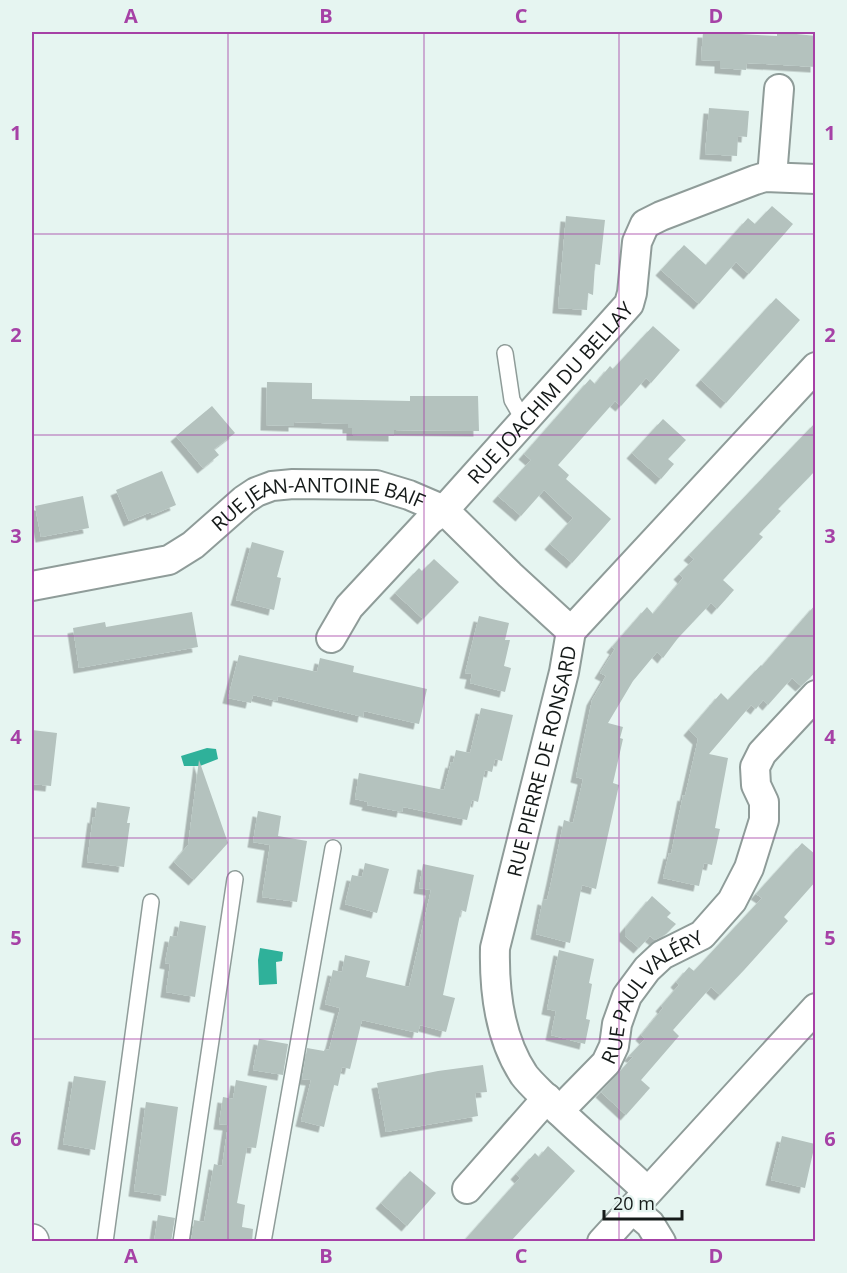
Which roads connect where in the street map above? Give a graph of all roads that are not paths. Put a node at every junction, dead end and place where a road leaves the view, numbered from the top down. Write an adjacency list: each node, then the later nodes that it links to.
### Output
1 (779, 89): 2 (street)
2 (772, 177): 3 (street, RUE JOACHIM DU BELLAY); 6 (street, RUE JOACHIM DU BELLAY)
3 (816, 179)
4 (505, 353): 6 (lane)
5 (816, 367): 9 (street, RUE PIERRE DE RONSARD)
6 (524, 421): 7 (street, RUE JOACHIM DU BELLAY)
7 (444, 510): 8 (street, RUE JEAN-ANTOINE BAIF); 9 (street, RUE JEAN-ANTOINE BAIF); 10 (street, RUE JOACHIM DU BELLAY)
8 (32, 586)
9 (571, 631): 16 (street, RUE PIERRE DE RONSARD)
10 (331, 638)
11 (816, 694): 16 (street, RUE PAUL VALÉRY)
12 (333, 848): 21 (lane)
13 (235, 879): 20 (lane)
14 (151, 902): 19 (lane)
15 (816, 1008): 18 (street)
16 (553, 1105): 17 (street); 18 (street, RUE PIERRE DE RONSARD)
17 (467, 1189)
18 (639, 1200): 22 (street); 23 (street, RUE PIERRE DE RONSARD)
19 (105, 1242)
20 (181, 1242)
21 (263, 1242)
22 (602, 1242)
23 (661, 1242)

